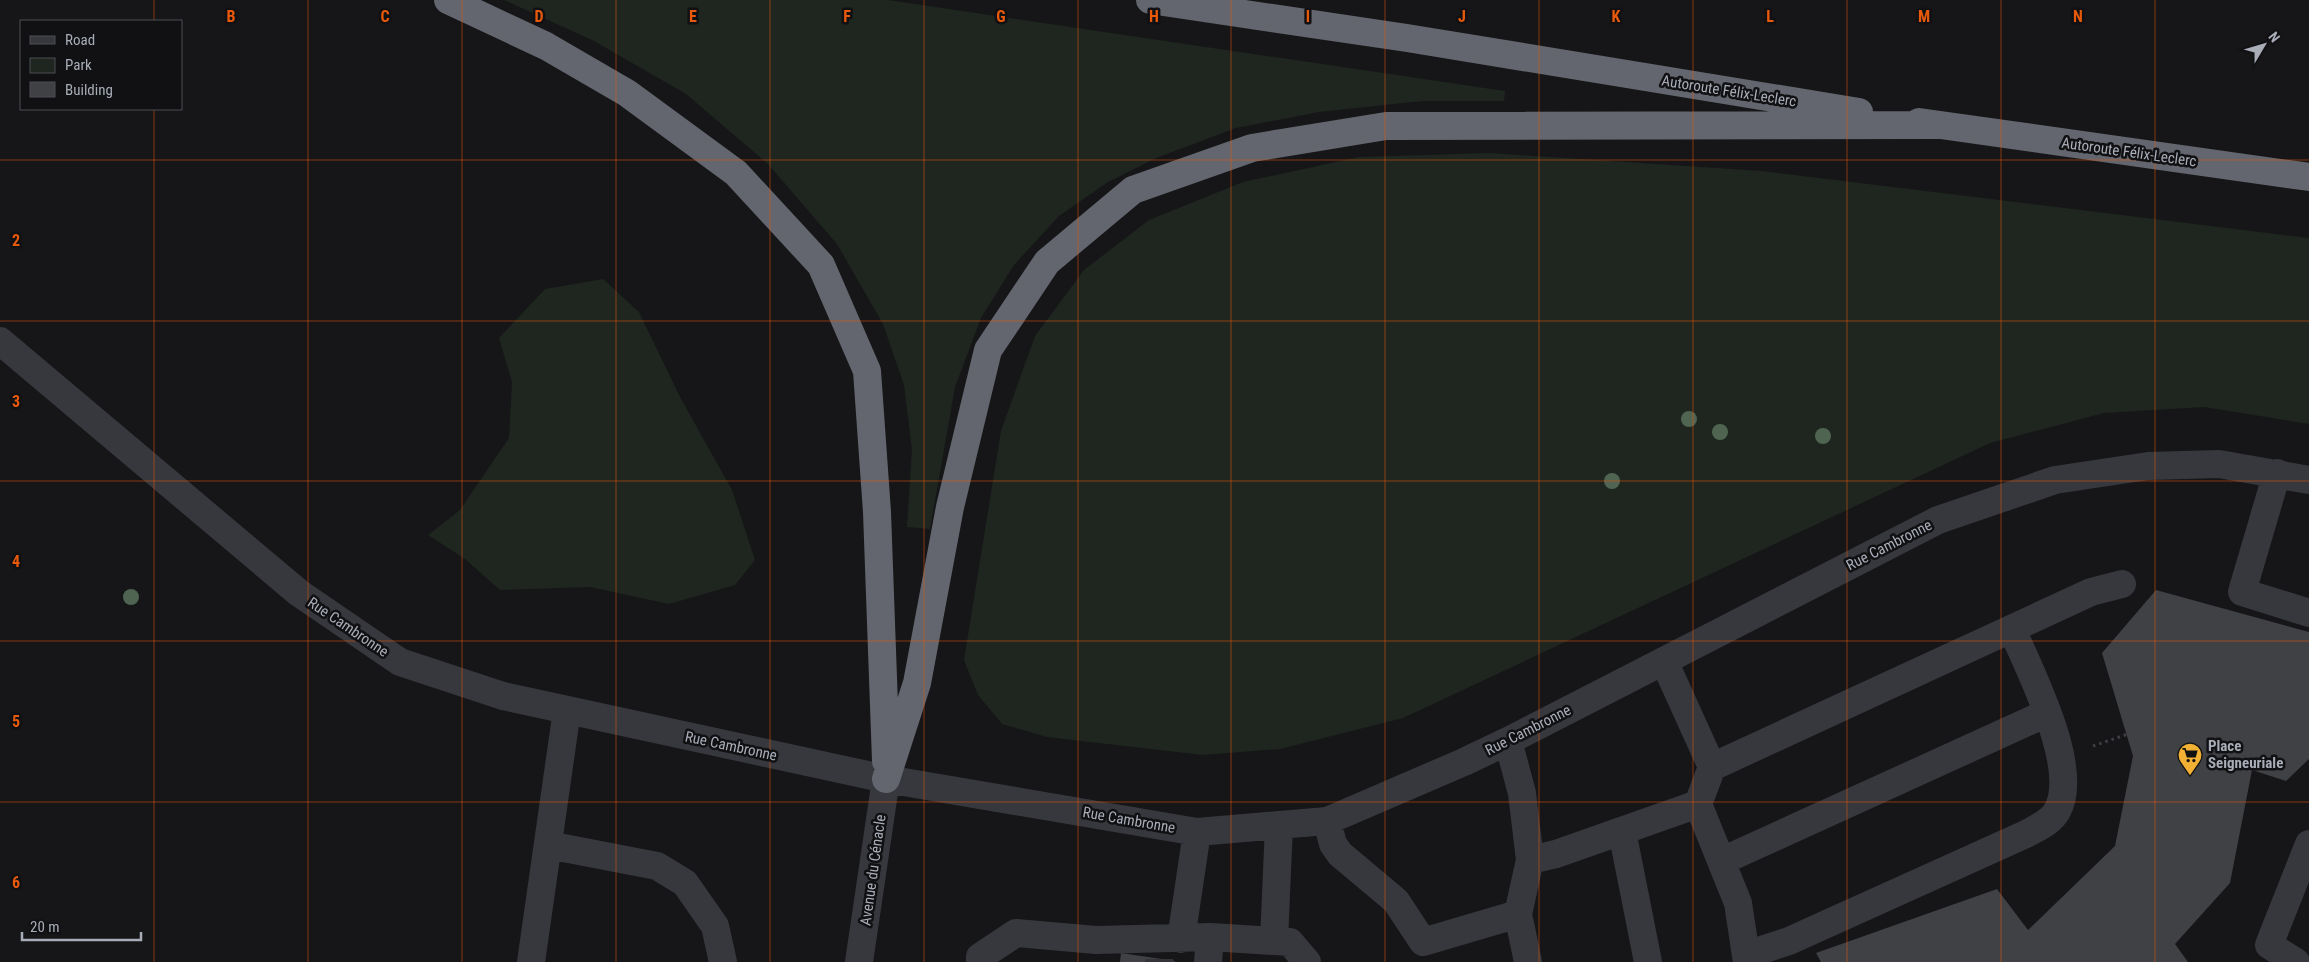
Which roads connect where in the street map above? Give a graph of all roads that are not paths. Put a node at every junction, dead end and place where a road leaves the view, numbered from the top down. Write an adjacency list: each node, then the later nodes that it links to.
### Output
1 (448, 0): 16 (highway)
2 (1150, 0): 3 (highway, Autoroute Félix-Leclerc)
3 (1938, 125): 4 (highway, Autoroute Félix-Leclerc); 16 (highway)
4 (2309, 177)
5 (0, 341): 12 (street, Rue Cambronne)
6 (2277, 473): 7 (street, Rue Cambronne); 9 (street); 11 (street, Rue Cambronne)
7 (2309, 480)
8 (2122, 584): 10 (street)
9 (2309, 613)
10 (2012, 629): 13 (street); 15 (street)
11 (1664, 661): 14 (street, Rue Cambronne); 15 (street)
12 (567, 710): 16 (street, Rue Cambronne); 23 (street)
13 (2047, 713): 25 (street); 31 (street)
14 (1508, 741): 18 (street, Rue Cambronne); 24 (street)
15 (1712, 767): 17 (street)
16 (886, 779): 21 (street, Rue Cambronne); 34 (street, Avenue du Cénacle)
17 (1698, 804): 20 (street); 25 (street)
18 (1327, 821): 19 (street, Rue Cambronne); 26 (street)
19 (1279, 825): 21 (street, Rue Cambronne); 27 (street)
20 (1622, 831): 24 (street); 38 (street)
21 (1196, 832): 28 (street)
22 (2309, 844): 39 (street)
23 (548, 845): 32 (street); 33 (street)
24 (1530, 860): 26 (street)
25 (1722, 862): 31 (street)
26 (1518, 914): 37 (street)
27 (1274, 941): 29 (street); 36 (street)
28 (1167, 946): 29 (street); 30 (street)
29 (1209, 950)
30 (1095, 951): 35 (street)
31 (1746, 958)
32 (719, 961)
33 (531, 962)
34 (860, 962)
35 (980, 962)
36 (1307, 962)
37 (1528, 962)
38 (1648, 962)
39 (2296, 962)

